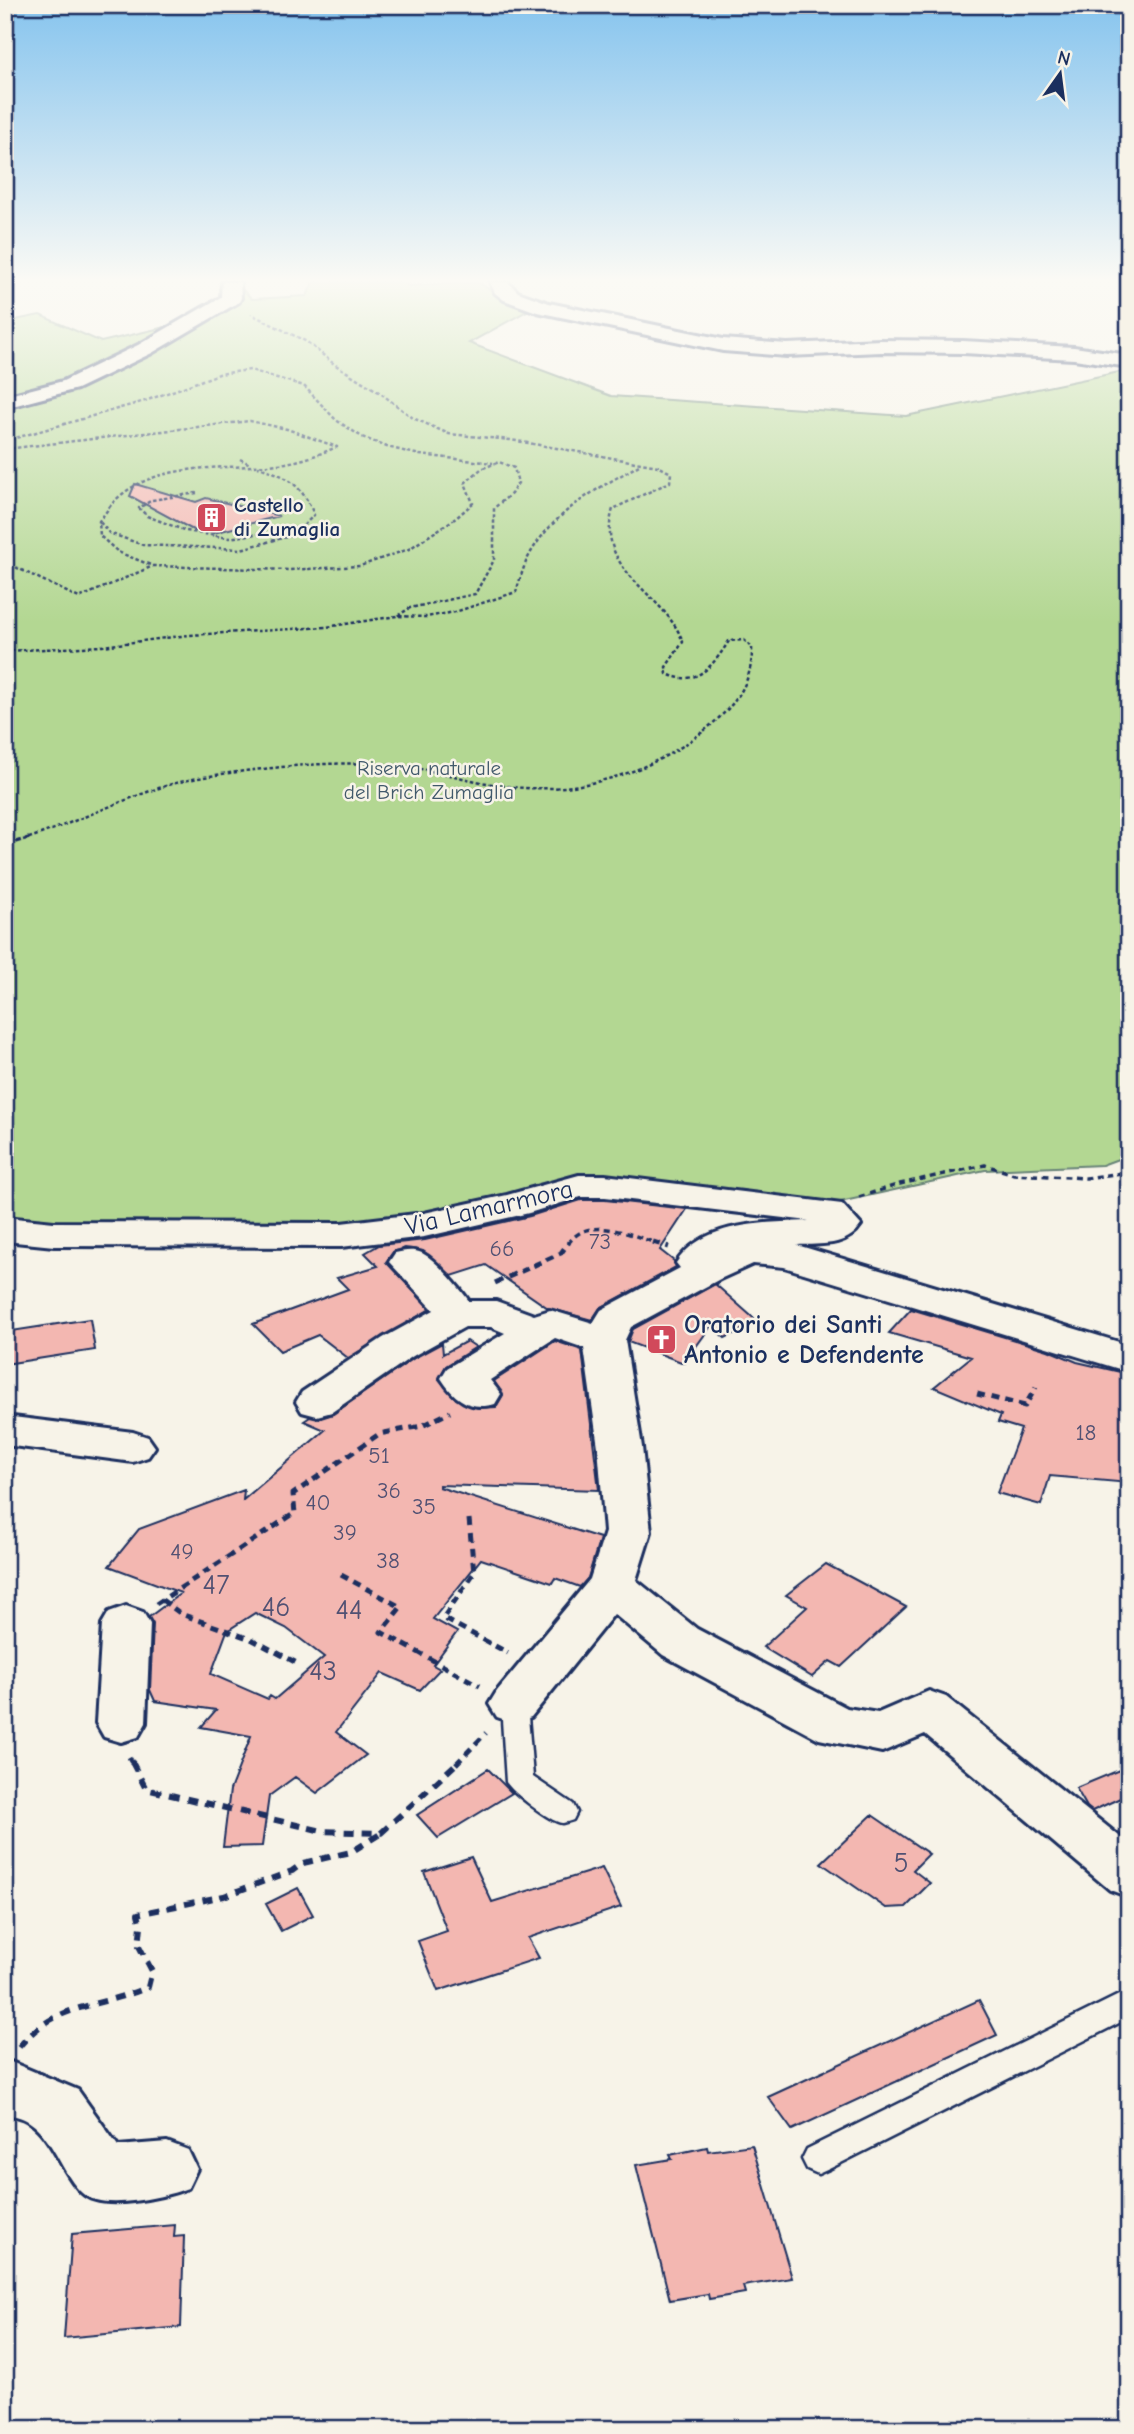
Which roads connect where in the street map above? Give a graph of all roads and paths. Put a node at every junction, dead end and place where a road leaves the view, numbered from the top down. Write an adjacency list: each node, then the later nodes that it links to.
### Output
1 (29, 396): 5 (street)
2 (160, 396): 6 (path)
3 (313, 396): 9 (path)
4 (384, 396): 10 (path)
5 (5, 402)
6 (5, 441)
7 (5, 449): 11 (path)
8 (240, 459): 11 (path)
9 (493, 463): 16 (path); 17 (path)
10 (641, 464): 17 (path); 19 (path)
11 (253, 466): 13 (path); 14 (path)
12 (197, 493): 14 (path)
13 (99, 521): 14 (path); 16 (path)
14 (302, 527)
15 (5, 562): 16 (path)
16 (153, 566)
17 (397, 616): 18 (path)
18 (5, 651)
19 (5, 845)
20 (1129, 1172): 21 (path)
21 (828, 1212): 22 (street, Via Lamarmora); 24 (street)
22 (5, 1229)
23 (409, 1262): 26 (street)
24 (702, 1265): 25 (path); 28 (street); 29 (street)
25 (508, 1278)
26 (457, 1314): 27 (street); 33 (street)
27 (537, 1331): 28 (street); 31 (street)
28 (604, 1340): 38 (street)
29 (1129, 1359)
30 (1036, 1387): 32 (path)
31 (480, 1394): 40 (path)
32 (978, 1394)
33 (317, 1402)
34 (5, 1430): 35 (street)
35 (133, 1447)
36 (469, 1519): 41 (path)
37 (341, 1575): 42 (path)
38 (611, 1585): 41 (street); 46 (street)
39 (126, 1624): 43 (street)
40 (297, 1663)
41 (543, 1671): 42 (street)
42 (514, 1703): 44 (lane); 45 (path)
43 (121, 1723): 45 (path)
44 (564, 1812)
45 (381, 1833): 48 (path)
46 (1129, 1875)
47 (1129, 2003): 49 (lane)
48 (9, 2072): 50 (street)
49 (818, 2159)
50 (167, 2169)

